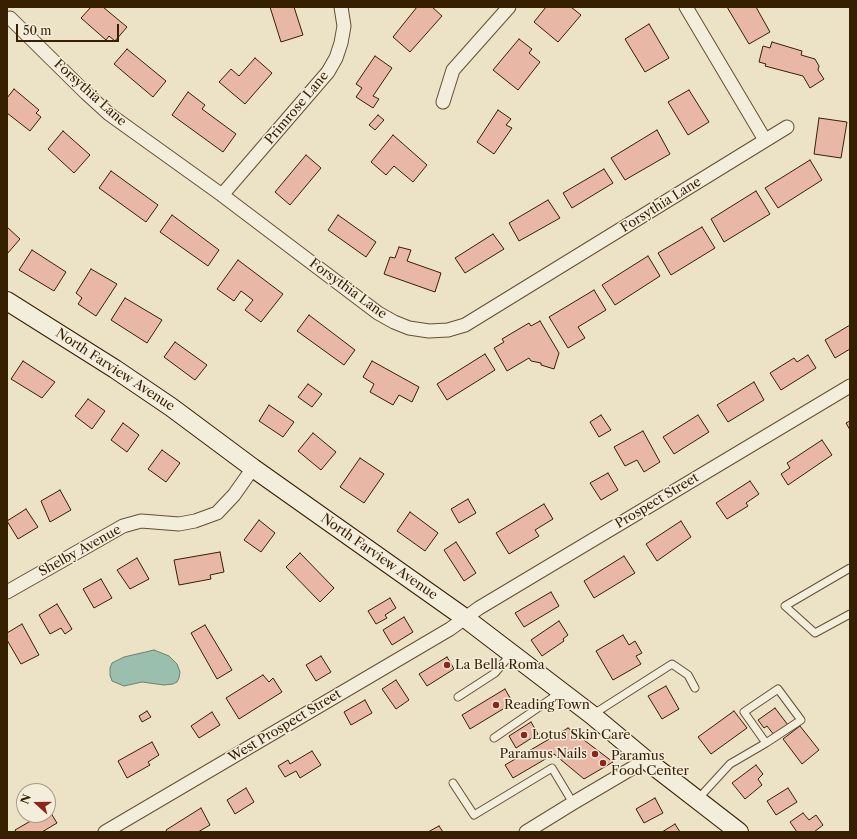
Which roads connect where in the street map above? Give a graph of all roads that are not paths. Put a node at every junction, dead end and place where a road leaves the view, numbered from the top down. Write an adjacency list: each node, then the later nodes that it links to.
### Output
1 (342, 7): 8 (street, Primrose Lane)
2 (509, 7): 5 (street)
3 (686, 7): 7 (street)
4 (10, 18): 8 (street, Forsythia Lane)
5 (443, 102)
6 (787, 127): 7 (street, Forsythia Lane)
7 (764, 140): 8 (street, Forsythia Lane)
8 (222, 195)
9 (7, 301): 11 (street, North Farview Avenue)
10 (850, 386): 15 (street, Prospect Street)
11 (253, 468): 13 (street, Shelby Avenue); 15 (street, North Farview Avenue)
12 (850, 568): 14 (lane)
13 (7, 592)
14 (850, 614)
15 (465, 618): 16 (street, North Farview Avenue); 28 (street, West Prospect Street)
16 (511, 654): 18 (street, North Farview Avenue); 19 (lane)
17 (695, 688): 20 (lane)
18 (561, 692): 20 (street, North Farview Avenue); 21 (lane)
19 (458, 697)
20 (592, 715): 23 (street, North Farview Avenue)
21 (494, 738)
22 (766, 743): 22 (lane); 25 (lane)
23 (646, 760): 25 (street, North Farview Avenue); 26 (street)
24 (453, 783): 26 (lane)
25 (697, 800): 29 (street, North Farview Avenue)
26 (573, 803): 27 (street)
27 (534, 830)
28 (105, 832)
29 (739, 832)

